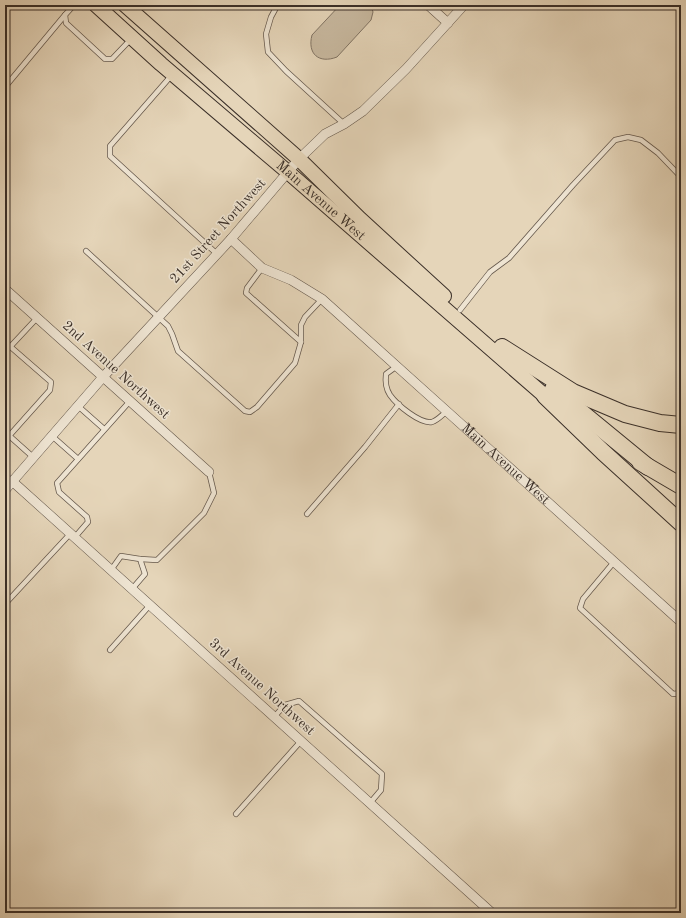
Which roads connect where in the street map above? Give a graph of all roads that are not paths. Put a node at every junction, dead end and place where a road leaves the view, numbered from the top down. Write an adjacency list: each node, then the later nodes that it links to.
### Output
1 (74, 5): 7 (lane)
2 (96, 5): 9 (main road, Main Avenue West)
3 (125, 5): 13 (main road, Main Avenue West)
4 (428, 5): 8 (street)
5 (464, 5): 8 (street, 21st Street Northwest)
6 (277, 6): 12 (lane)
7 (65, 15): 9 (lane); 11 (lane)
8 (448, 23): 12 (street, 21st Street Northwest)
9 (132, 38): 10 (main road, Main Avenue West)
10 (173, 74): 14 (main road, Main Avenue West); 18 (lane)
11 (5, 87)
12 (344, 124): 13 (street, 21st Street Northwest)
13 (299, 159): 14 (street, 21st Street Northwest); 22 (main road, Main Avenue West)
14 (289, 173): 16 (street, 21st Street Northwest); 31 (main road, Main Avenue West)
15 (681, 177): 22 (lane)
16 (231, 240): 18 (street, 21st Street Northwest); 19 (street, Main Avenue West)
17 (86, 251): 23 (lane)
18 (217, 254): 23 (street, 21st Street Northwest)
19 (262, 268): 21 (street, Main Avenue West); 26 (lane)
20 (5, 289): 24 (street, 2nd Avenue Northwest)
21 (322, 299): 26 (lane); 29 (street, Main Avenue West)
22 (460, 310): 28 (main road, Main Avenue West)
23 (159, 317): 26 (lane); 30 (street, 21st Street Northwest)
24 (37, 318): 27 (lane); 30 (street, 2nd Avenue Northwest)
25 (5, 342): 27 (lane)
26 (301, 342)
27 (10, 347): 38 (lane)
28 (502, 347): 36 (highway); 42 (highway)
29 (397, 366): 33 (lane); 35 (street, Main Avenue West)
30 (103, 377): 32 (street, 2nd Avenue Northwest); 34 (street, 21st Street Northwest)
31 (545, 396): 42 (highway); 49 (highway)
32 (130, 401): 37 (lane); 43 (street, 2nd Avenue Northwest)
33 (399, 404): 35 (lane); 48 (lane)
34 (78, 406): 37 (lane); 39 (street, 21st Street Northwest)
35 (447, 411): 52 (street, Main Avenue West)
36 (681, 425)
37 (104, 429): 41 (lane)
38 (7, 434): 40 (lane)
39 (52, 436): 40 (street, 21st Street Northwest); 41 (lane)
40 (33, 457): 45 (street, 21st Street Northwest)
41 (78, 459): 50 (lane)
42 (648, 467): 46 (highway)
43 (209, 472): 51 (lane)
44 (5, 475): 45 (lane)
45 (12, 481): 47 (street, 21st Street Northwest); 50 (street, 3rd Avenue Northwest)
46 (681, 486)
47 (5, 490)
48 (307, 514)
49 (681, 523)
50 (72, 535): 53 (street, 3rd Avenue Northwest); 55 (lane)
51 (140, 559): 53 (lane); 54 (lane)
52 (614, 562): 57 (street, Main Avenue West); 59 (lane)
53 (111, 570): 54 (street, 3rd Avenue Northwest)
54 (132, 589): 56 (street, 3rd Avenue Northwest)
55 (5, 604)
56 (150, 605): 58 (lane); 60 (street, 3rd Avenue Northwest)
57 (681, 622)
58 (110, 650)
59 (681, 693)
60 (274, 717): 61 (street, 3rd Avenue Northwest); 62 (lane)
61 (301, 740): 62 (street, 3rd Avenue Northwest); 63 (lane)
62 (370, 803): 64 (street, 3rd Avenue Northwest)
63 (236, 814)
64 (492, 913)

